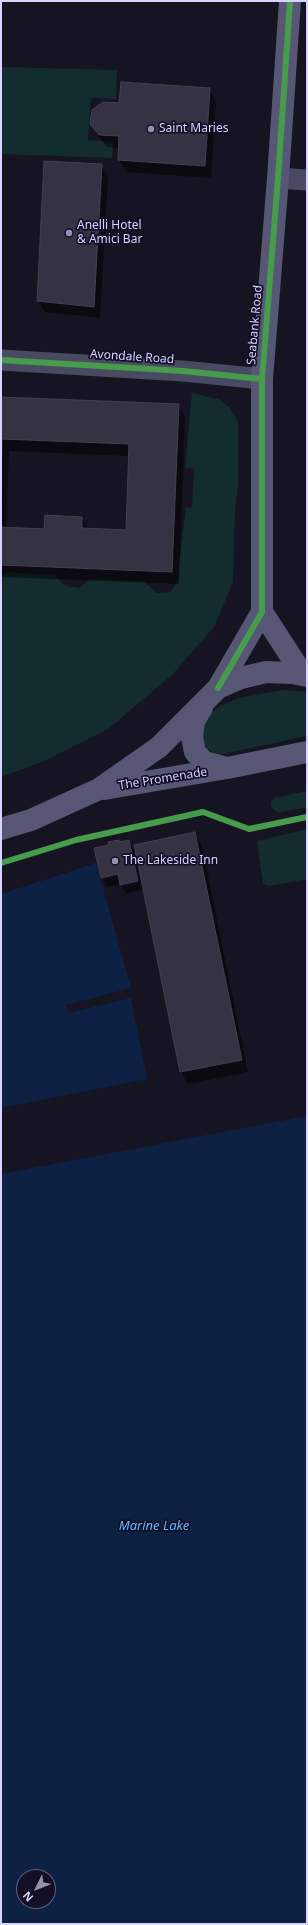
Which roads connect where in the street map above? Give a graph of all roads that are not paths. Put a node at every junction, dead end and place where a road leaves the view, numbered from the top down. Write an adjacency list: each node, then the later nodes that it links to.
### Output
1 (290, 1): 2 (street, Seabank Road)
2 (278, 178): 3 (street); 5 (street, Seabank Road)
3 (307, 180)
4 (1, 360): 5 (street, Avondale Road)
5 (262, 379): 6 (street, Seabank Road)
6 (262, 612): 7 (street); 8 (street)
7 (305, 676): 8 (street, The Promenade)
8 (213, 692): 10 (street, The Promenade); 11 (street, The Promenade)
9 (307, 752): 10 (street, The Promenade)
10 (227, 768): 11 (street, The Promenade)
11 (99, 789): 12 (street, The Promenade)
12 (1, 829)

